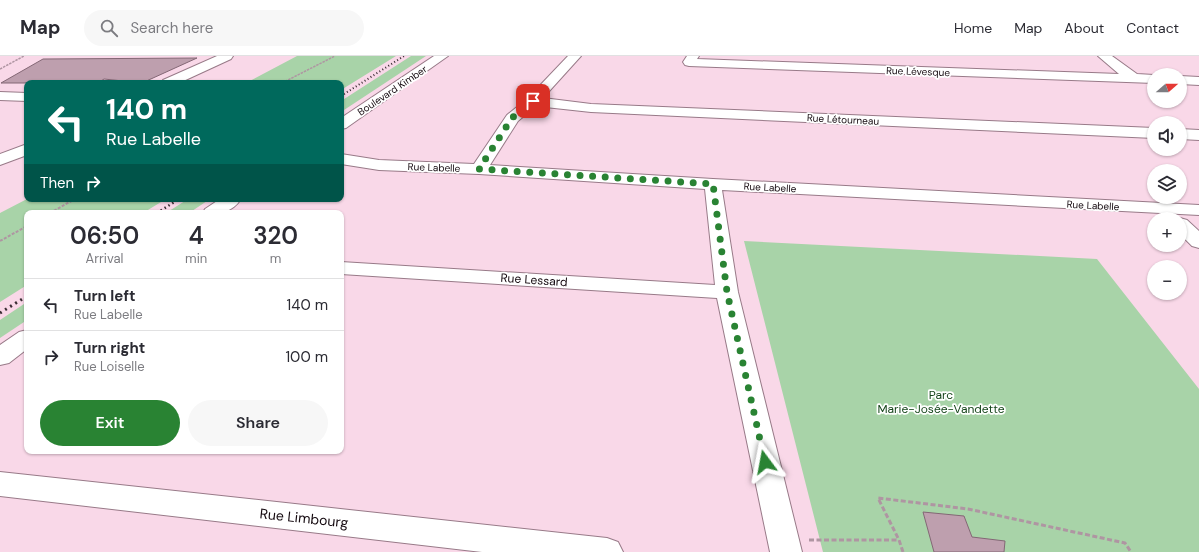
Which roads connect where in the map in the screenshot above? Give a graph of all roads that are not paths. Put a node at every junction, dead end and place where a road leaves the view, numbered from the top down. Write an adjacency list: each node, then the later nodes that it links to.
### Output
1 (227, 56): 12 (street)
2 (442, 56): 18 (street, Boulevard Kimber)
3 (574, 56): 17 (street)
4 (693, 56): 8 (street, Rue Lévesque)
5 (864, 56): 8 (street)
6 (1104, 56): 10 (street)
7 (990, 60): 9 (street)
8 (870, 69): 9 (street, Rue Lévesque)
9 (1003, 74): 10 (street, Rue Lévesque)
10 (1133, 78): 11 (street, Rue Lévesque)
11 (1147, 79)
12 (175, 80)
13 (1187, 80): 14 (street)
14 (1199, 81)
15 (0, 96): 16 (street)
16 (24, 96)
17 (533, 101): 19 (street, Rue Létourneau); 25 (street)
18 (344, 123)
19 (1147, 133)
20 (1187, 134): 21 (street)
21 (1199, 135)
22 (24, 149): 24 (street)
23 (344, 159): 25 (street, Rue Labelle)
24 (1, 160)
25 (479, 169): 26 (street, Rue Labelle)
26 (713, 184): 31 (street, Rue Labelle); 35 (street)
27 (228, 202): 28 (street)
28 (216, 210)
29 (1199, 210): 30 (street, Rue Labelle)
30 (1184, 212)
31 (1147, 213)
32 (1187, 231): 33 (street)
33 (1199, 242)
34 (344, 268): 35 (street, Rue Lessard)
35 (727, 292): 40 (street)
36 (24, 340): 37 (street)
37 (0, 357)
38 (0, 484): 39 (street, Rue Limbourg)
39 (607, 552)
40 (786, 552)

